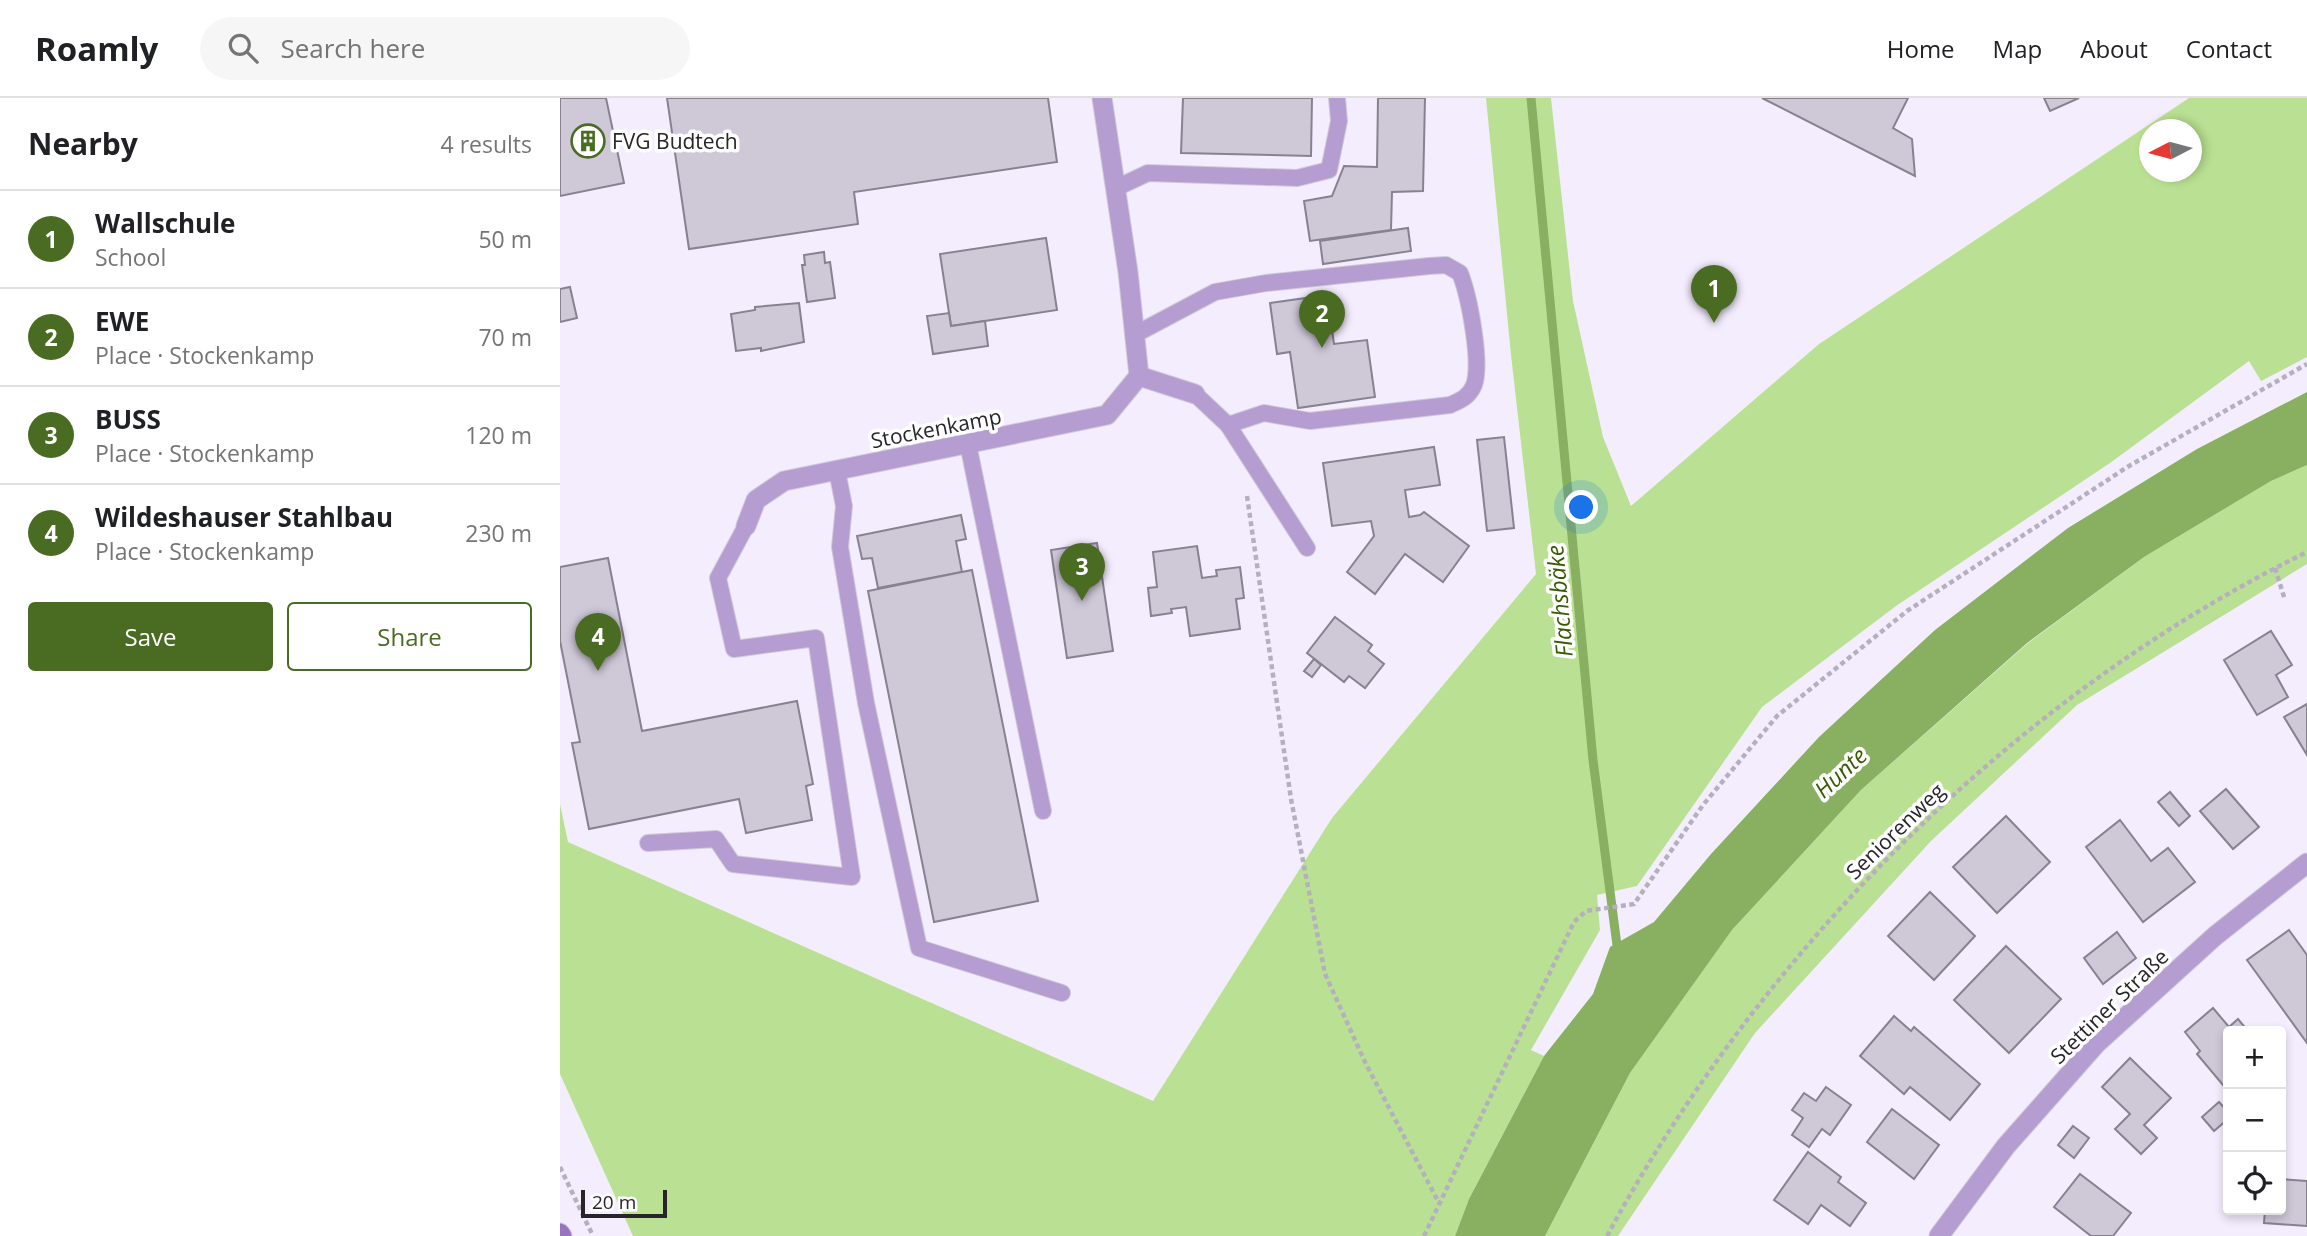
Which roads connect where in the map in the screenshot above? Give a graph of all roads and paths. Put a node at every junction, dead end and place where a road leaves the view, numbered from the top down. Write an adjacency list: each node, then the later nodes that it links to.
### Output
1 (1102, 98): 3 (street)
2 (1337, 98): 3 (lane)
3 (1115, 188): 4 (street)
4 (1134, 335): 6 (street); 8 (lane)
5 (2307, 364): 22 (path)
6 (1139, 376): 7 (street); 9 (street, Stockenkamp)
7 (1195, 394): 8 (lane)
8 (1228, 425): 13 (lane)
9 (968, 444): 10 (street, Stockenkamp); 17 (lane)
10 (837, 471): 12 (street, Stockenkamp); 20 (lane)
11 (1247, 494): 22 (path)
12 (746, 526): 18 (lane)
13 (1307, 548)
14 (2307, 552): 15 (path, Seniorenweg)
15 (2275, 568): 16 (path); 25 (path, Seniorenweg)
16 (2285, 600)
17 (1043, 811)
18 (648, 842)
19 (2307, 863): 26 (street, Stettiner Straße)
20 (1062, 993)
21 (560, 1167): 23 (path)
22 (1439, 1203): 24 (path)
23 (593, 1236)
24 (1424, 1236)
25 (1607, 1236)
26 (1939, 1236)

